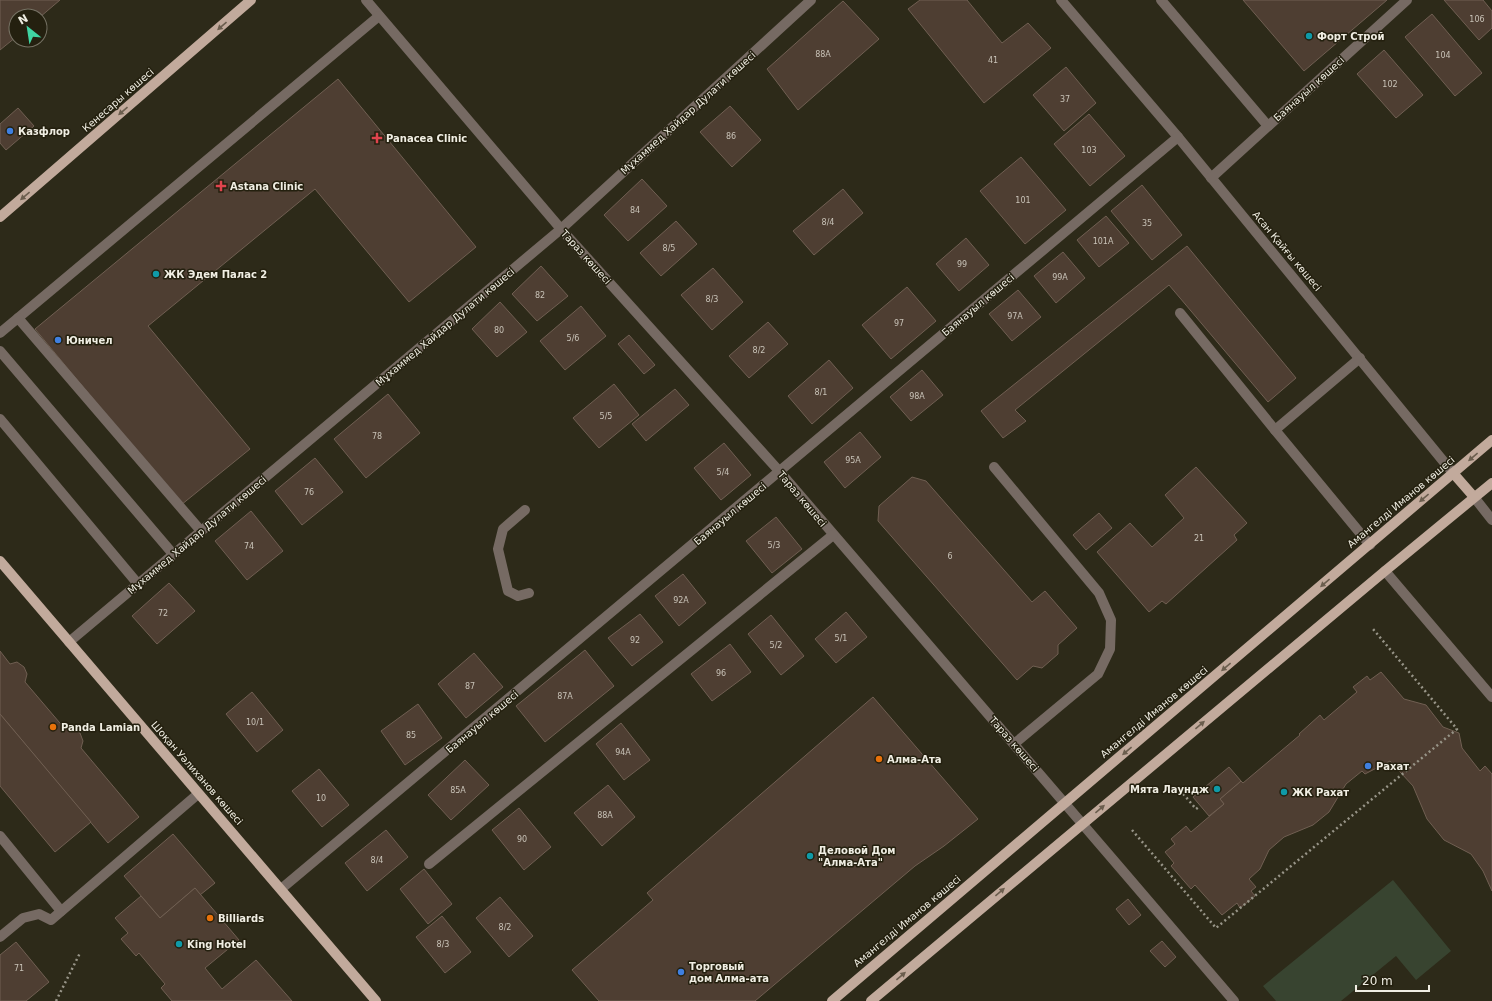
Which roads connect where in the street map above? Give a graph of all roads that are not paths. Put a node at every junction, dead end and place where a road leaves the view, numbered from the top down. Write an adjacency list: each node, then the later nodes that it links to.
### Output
1 (251, 0): 11 (main road, Кенесары көшесі, one-way to 11)
2 (366, 0): 7 (street, Тараз көшесі)
3 (811, 0): 12 (street, Мұхаммед Хайдар Дулати көшесі)
4 (1061, 0): 9 (street, Асан Қайғы көшесі)
5 (1161, 0): 8 (street)
6 (1407, 0): 8 (street, Баянауыл көшесі)
7 (379, 16): 12 (street, Тараз көшесі); 14 (street)
8 (1268, 126): 10 (street, Баянауыл көшесі)
9 (1178, 137): 10 (street, Асан Қайғы көшесі); 22 (street, Баянауыл көшесі)
10 (1211, 178): 17 (street, Асан Қайғы көшесі)
11 (0, 217)
12 (561, 229): 22 (street, Тараз көшесі); 28 (street, Мұхаммед Хайдар Дулати көшесі)
13 (1180, 313): 19 (street)
14 (18, 318): 15 (street); 28 (street)
15 (0, 333)
16 (0, 350): 31 (street)
17 (1360, 358): 19 (street); 23 (street, Асан Қайғы көшесі)
18 (0, 419): 34 (street)
19 (1275, 430): 30 (street)
20 (1492, 440): 23 (main road, Амангелді Иманов көшесі, one-way to 23)
21 (994, 467): 38 (street)
22 (780, 472): 29 (street, Тараз көшесі); 44 (street, Баянауыл көшесі)
23 (1453, 473): 25 (main road, Асан Қайғы көшесі); 30 (main road, Амангелді Иманов көшесі, one-way to 30)
24 (1492, 483): 25 (main road)
25 (1474, 498): 27 (street, Асан Қайғы көшесі); 33 (main road)
26 (525, 510): 35 (street)
27 (1492, 520)
28 (201, 532): 31 (street, Мұхаммед Хайдар Дулати көшесі)
29 (833, 535): 38 (street, Тараз көшесі); 43 (street)
30 (1370, 545): 40 (main road, Амангелді Иманов көшесі, one-way to 40)
31 (173, 554): 34 (street, Мұхаммед Хайдар Дулати көшесі)
32 (0, 561): 36 (main road, Шоқан Уәлиханов көшесі)
33 (1385, 571): 37 (street); 41 (main road, one-way to 33)
34 (138, 584): 36 (street, Мұхаммед Хайдар Дулати көшесі)
35 (529, 593)
36 (69, 642): 39 (main road, Шоқан Уәлиханов көшесі)
37 (1492, 697)
38 (1014, 744): 40 (street, Тараз көшесі)
39 (198, 794): 44 (main road, Шоқан Уәлиханов көшесі); 45 (street)
40 (1065, 803): 41 (street, Тараз көшесі); 48 (main road, Амангелді Иманов көшесі)
41 (1082, 824): 49 (main road, one-way to 41); 50 (street, Тараз көшесі)
42 (0, 836): 45 (street)
43 (429, 864)
44 (281, 889): 47 (main road, Шоқан Уәлиханов көшесі)
45 (61, 911): 46 (street)
46 (0, 937)
47 (376, 1001)
48 (832, 1001)
49 (871, 1001)
50 (1234, 1001)

